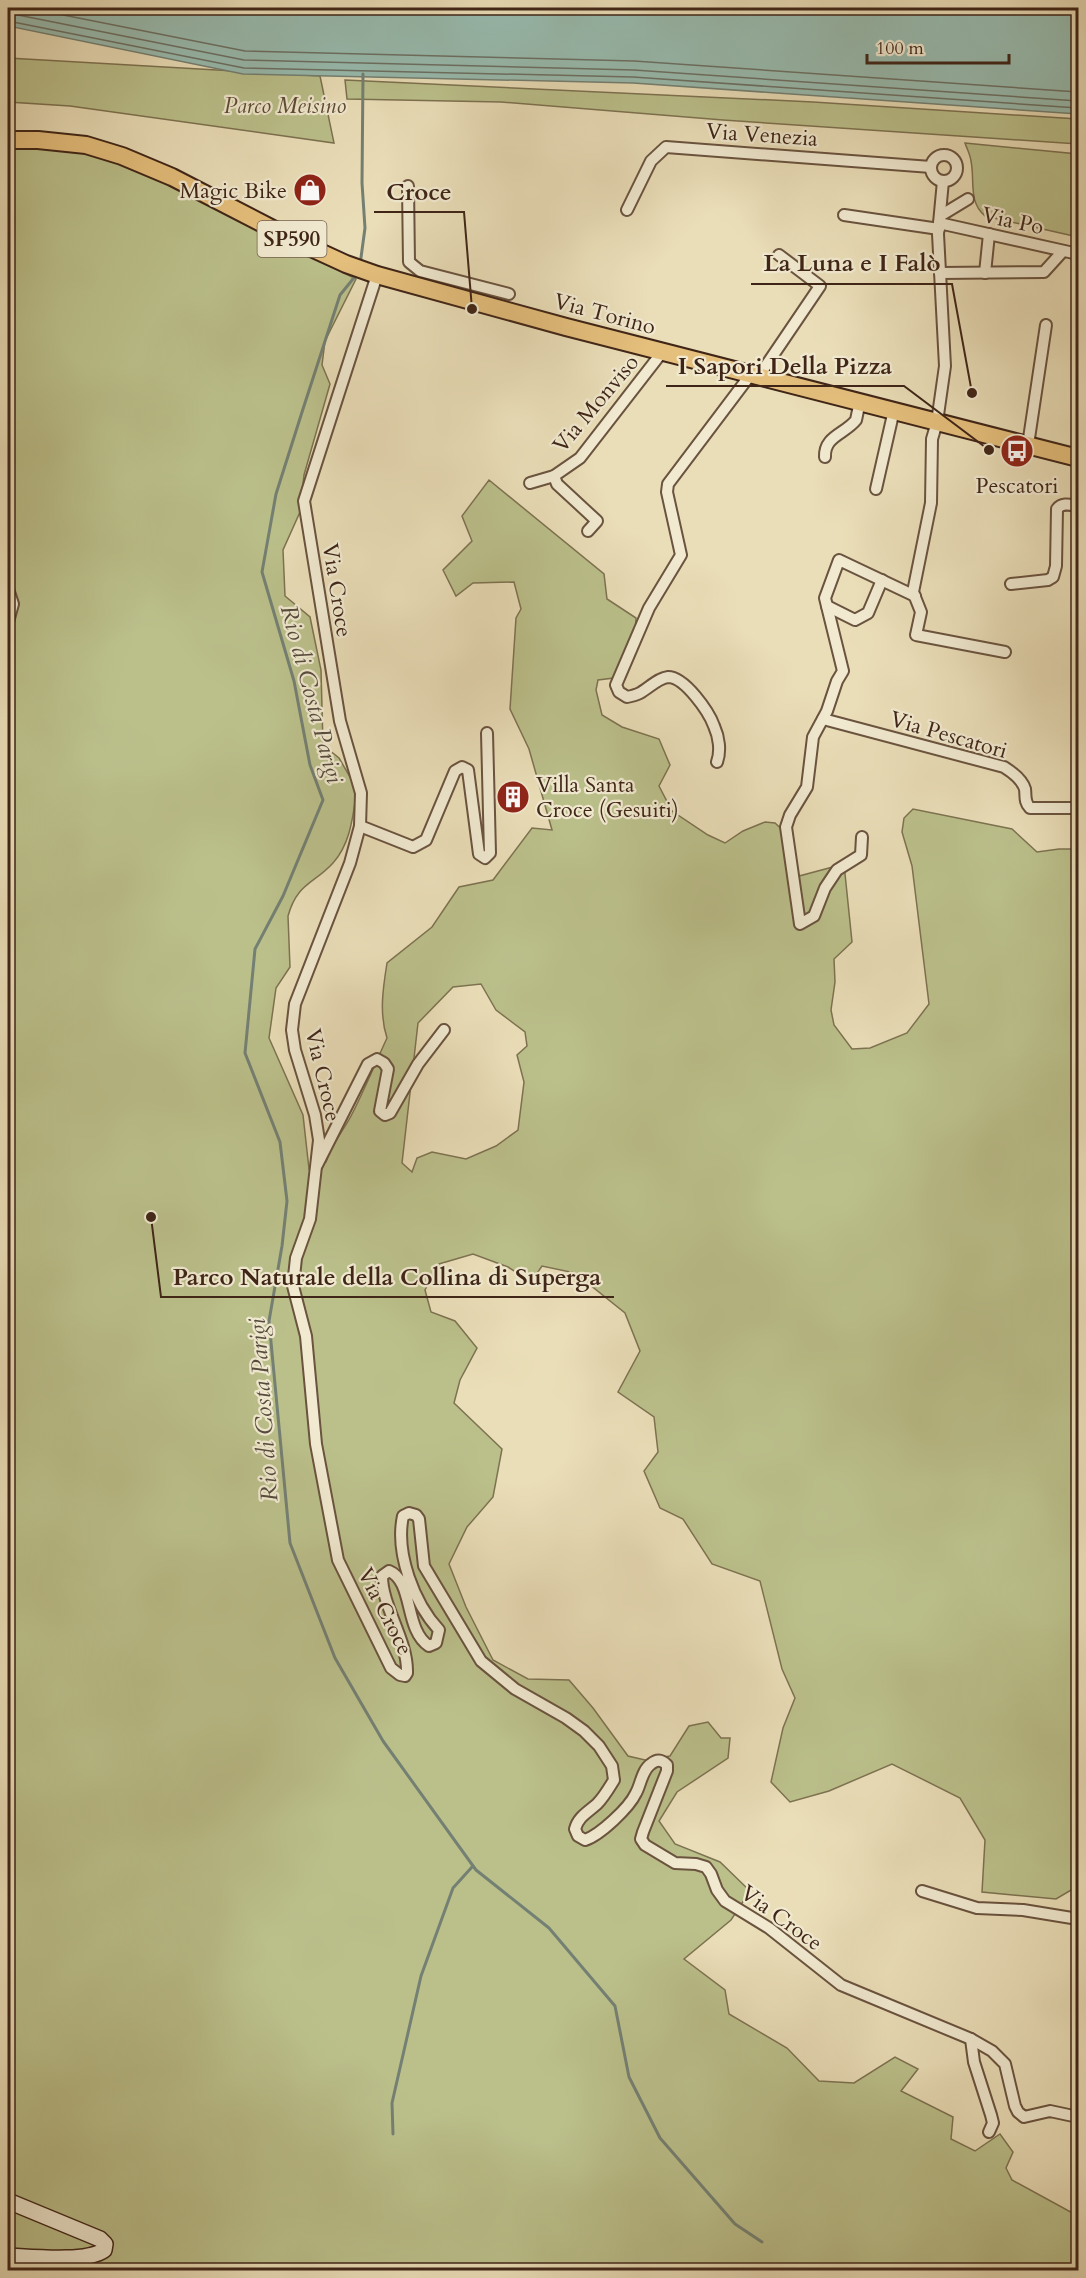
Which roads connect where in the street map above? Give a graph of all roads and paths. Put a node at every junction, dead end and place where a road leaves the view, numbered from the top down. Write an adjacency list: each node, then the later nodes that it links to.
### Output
1 (8, 140): 13 (main road, SP590)
2 (931, 167): 3 (street); 3 (street); 6 (street, Via Venezia)
3 (943, 181): 8 (street)
4 (408, 186): 16 (street)
5 (969, 199): 8 (street, Via Po)
6 (627, 210)
7 (844, 215): 8 (street, Via Po)
8 (939, 223): 9 (street, Via Po); 14 (street)
9 (989, 234): 10 (street, Via Po); 15 (street)
10 (1063, 250): 11 (street, Via Po); 15 (street)
11 (1078, 254)
12 (779, 255): 20 (street)
13 (366, 271): 16 (main road, Via Torino / SP590); 43 (street, Via Croce)
14 (940, 273): 15 (street); 23 (street)
15 (985, 273)
16 (473, 293): 17 (street); 19 (main road, Via Torino / SP590)
17 (509, 294)
18 (1046, 325): 24 (street)
19 (663, 351): 20 (main road, Via Torino / SP590); 27 (street, Via Monviso)
20 (755, 375): 21 (main road, Via Torino / SP590); 41 (street)
21 (860, 401): 22 (main road, Via Torino / SP590); 25 (street)
22 (894, 410): 23 (main road, Via Torino / SP590); 29 (street)
23 (937, 422): 24 (main road, Via Torino / SP590); 35 (street)
24 (1028, 446): 26 (main road, Via Torino / SP590)
25 (825, 457)
26 (1078, 458)
27 (555, 476): 28 (street, Via Monviso); 31 (street, Via Monviso)
28 (530, 483)
29 (876, 489)
30 (1078, 506): 33 (street)
31 (588, 531)
32 (882, 580): 35 (street); 36 (street); 36 (street)
33 (1011, 584)
34 (8, 590): 37 (street)
35 (915, 596): 38 (street)
36 (827, 606): 39 (street)
37 (8, 622)
38 (1005, 652)
39 (823, 718): 42 (street, Via Pescatori); 44 (street)
40 (487, 733): 43 (street)
41 (717, 762)
42 (1078, 808)
43 (360, 826): 46 (street, Via Croce)
44 (862, 837)
45 (444, 1030): 46 (street)
46 (315, 1167): 49 (street, Via Croce)
47 (922, 1891): 48 (street)
48 (1078, 1919)
49 (971, 2039): 50 (street, Via Croce); 51 (street)
50 (1078, 2117)
51 (988, 2132)
52 (8, 2201): 53 (street)
53 (8, 2256)

